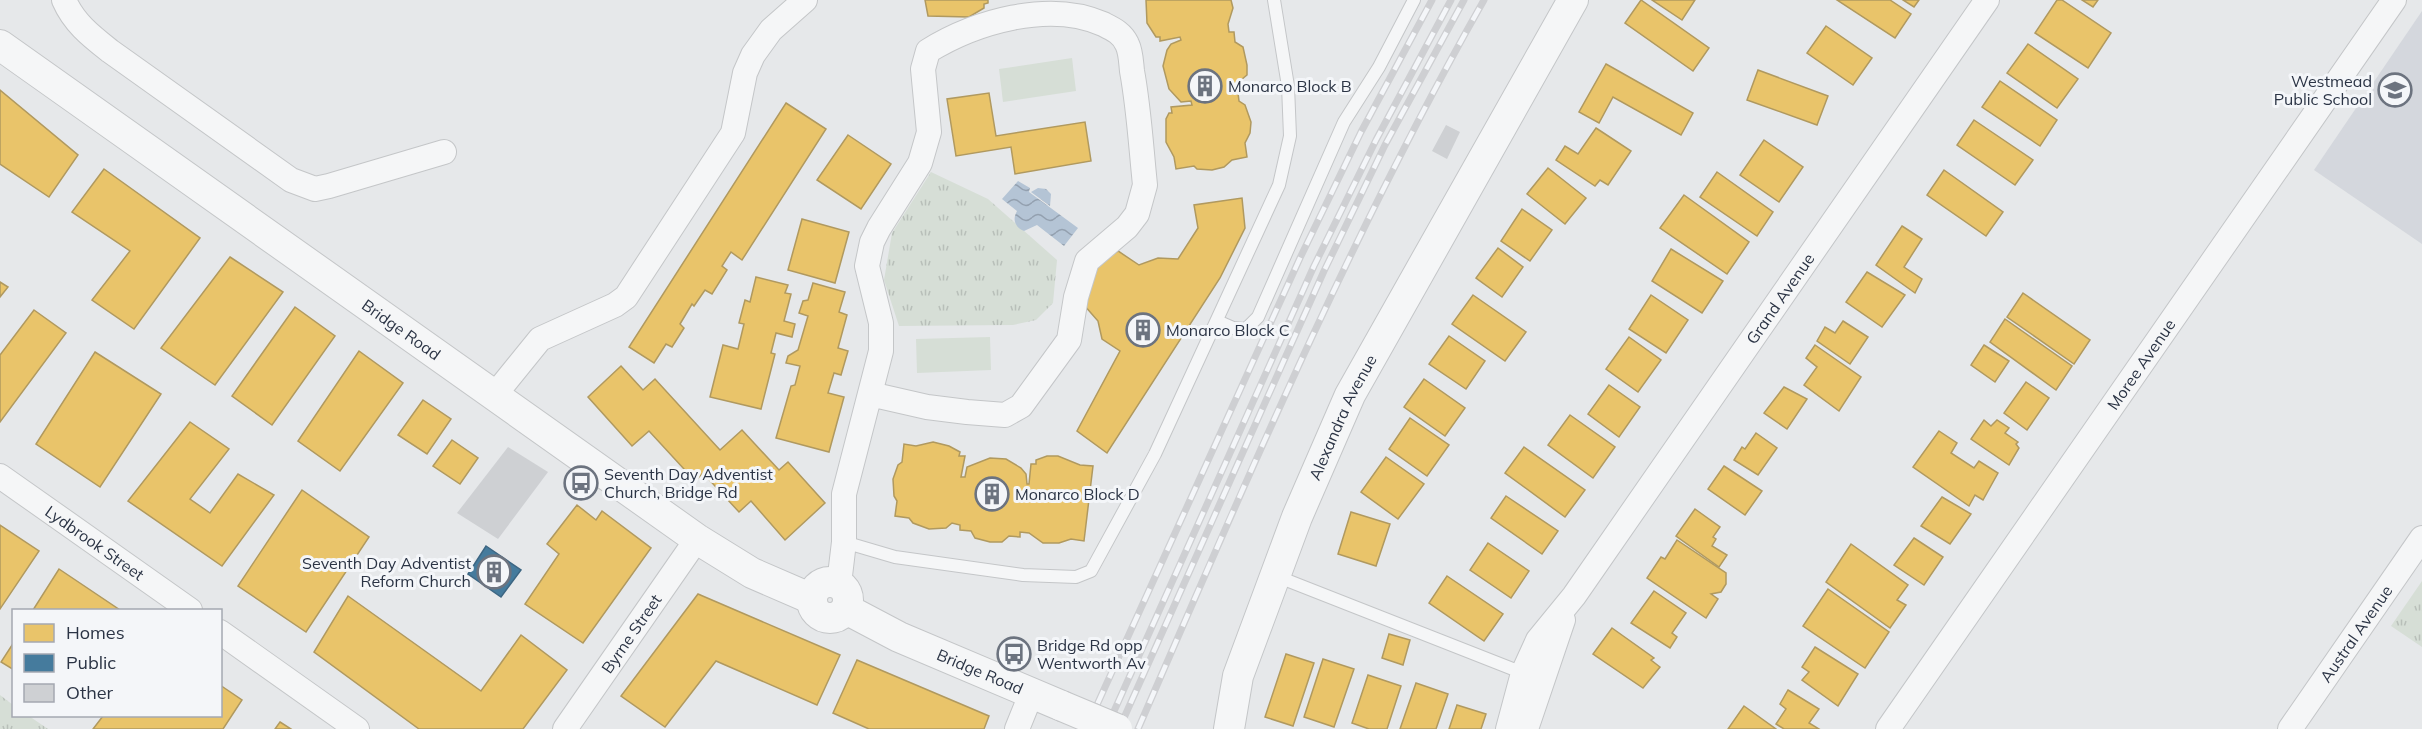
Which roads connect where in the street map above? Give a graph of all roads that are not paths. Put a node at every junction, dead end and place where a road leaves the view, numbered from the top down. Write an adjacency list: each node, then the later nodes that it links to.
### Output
1 (64, 0): 9 (street)
2 (805, 0): 12 (street)
3 (1274, 0): 10 (lane)
4 (1414, 0): 10 (lane)
5 (1573, 0): 17 (street, Alexandra Avenue)
6 (1987, 0): 18 (street, Grand Avenue)
7 (2394, 0): 31 (street, Moree Avenue)
8 (0, 45): 12 (street, Bridge Road)
9 (444, 152)
10 (1217, 321): 16 (lane)
11 (870, 394): 11 (street); 16 (street)
12 (493, 397): 14 (street, Bridge Road)
13 (0, 476): 20 (street, Lydbrook Street)
14 (697, 538): 19 (street, Bridge Road); 25 (street, Byrne Street)
15 (2422, 538): 32 (street, Austral Avenue)
16 (844, 542): 19 (street)
17 (1275, 575): 22 (lane); 28 (street, Alexandra Avenue)
18 (1574, 596): 22 (street, Grand Avenue); 30 (street, Grand Avenue)
19 (842, 597): 23 (street, Bridge Road)
20 (189, 609)
21 (222, 633): 24 (street)
22 (1523, 673): 29 (street, Grand Avenue)
23 (1032, 692): 26 (street); 27 (street, Bridge Road, bridge)
24 (357, 729)
25 (565, 729)
26 (1017, 729)
27 (1118, 729)
28 (1229, 729)
29 (1508, 729)
30 (1526, 729)
31 (1888, 729)
32 (2290, 729)

